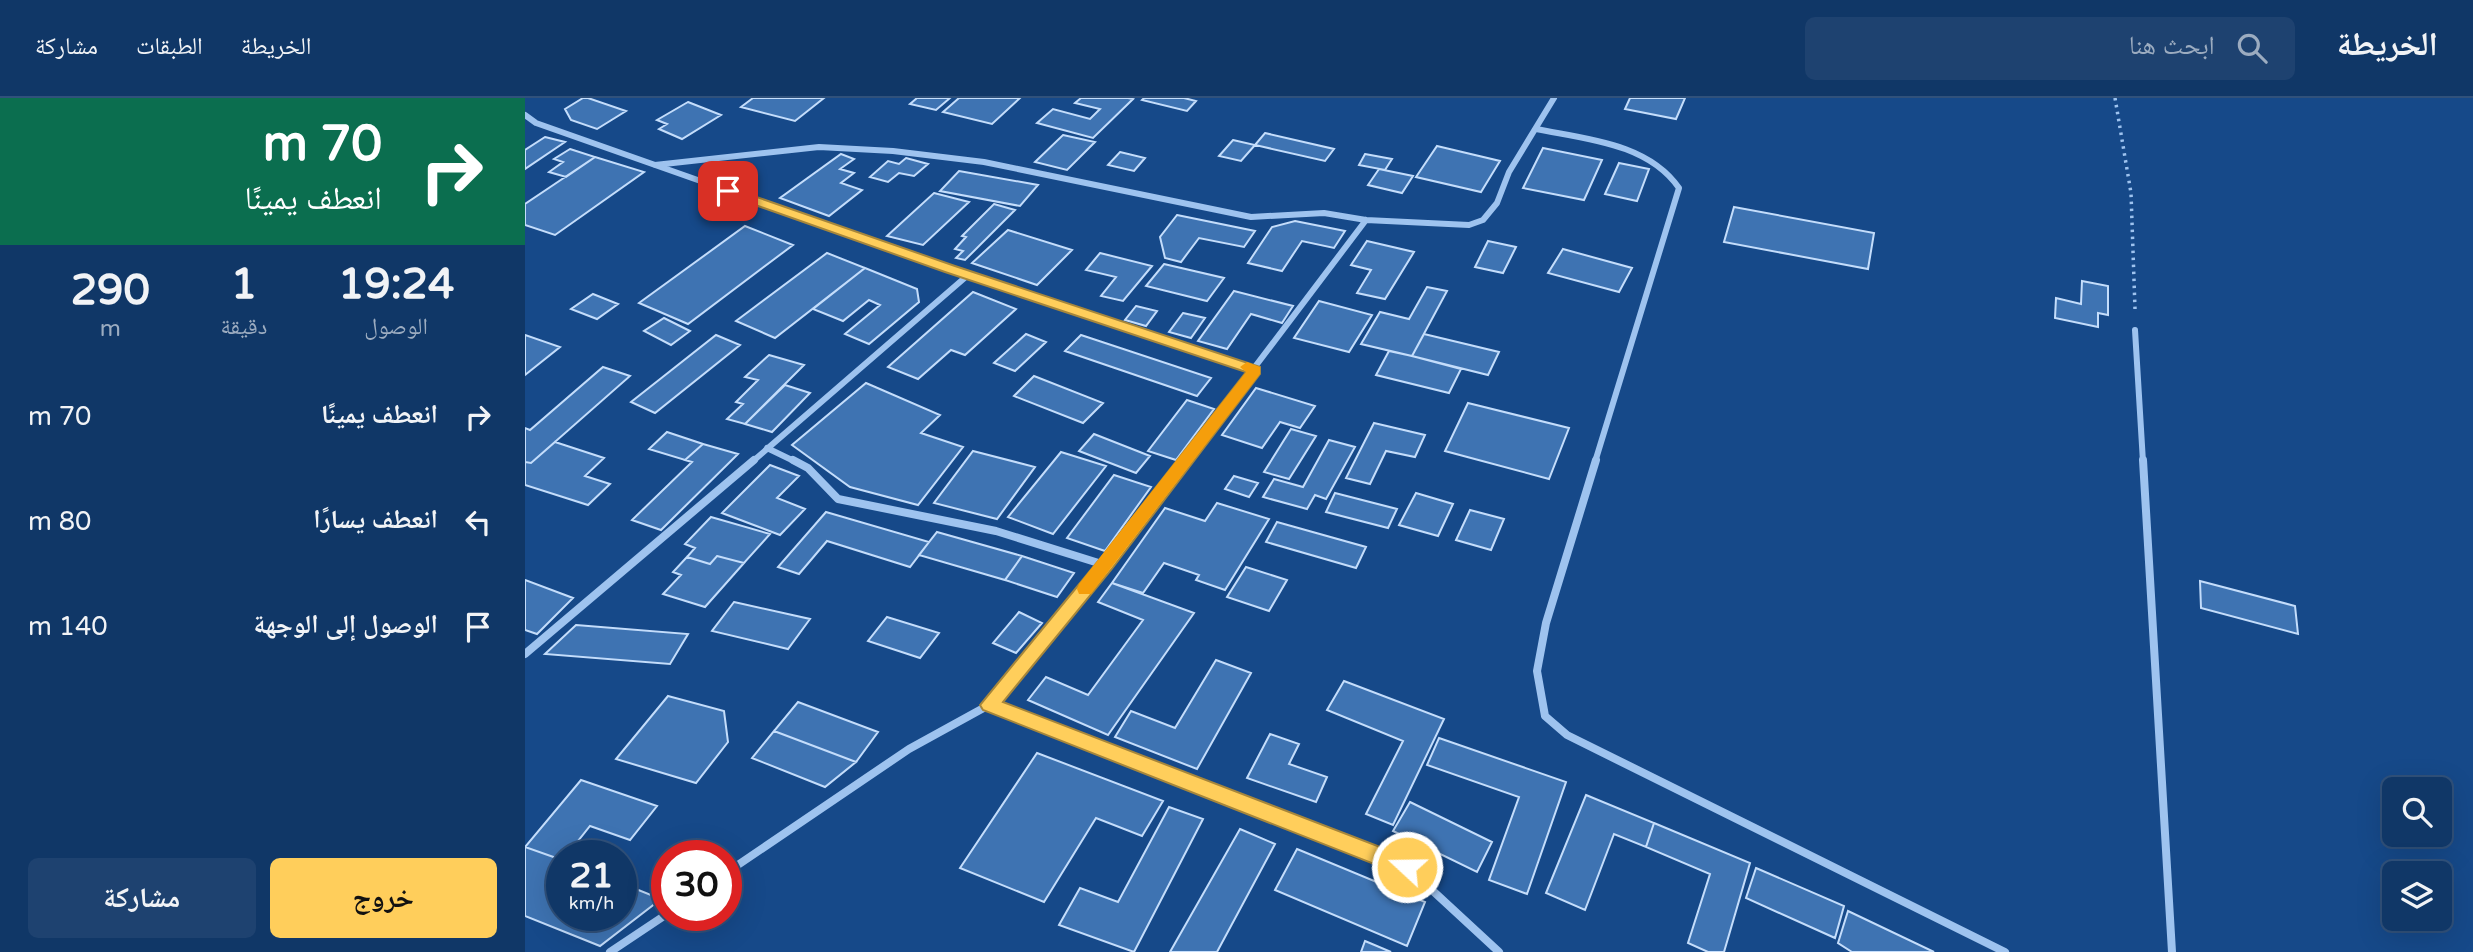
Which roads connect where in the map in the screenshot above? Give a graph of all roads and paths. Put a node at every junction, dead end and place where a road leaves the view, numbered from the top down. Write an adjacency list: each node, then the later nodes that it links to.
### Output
1 (1554, 98): 4 (street)
2 (2115, 98): 8 (path)
3 (525, 115): 5 (street)
4 (1536, 129): 6 (street); 18 (street)
5 (655, 165): 6 (street); 7 (street)
6 (1366, 220): 9 (street)
7 (968, 275): 9 (street); 10 (street)
8 (2135, 330): 19 (street)
9 (1255, 370): 11 (street)
10 (767, 448): 11 (street); 12 (street)
11 (1105, 565): 13 (street)
12 (525, 654)
13 (989, 705): 14 (street); 17 (street)
14 (742, 862)
15 (651, 925): 16 (street)
16 (610, 952)
17 (1499, 952)
18 (2005, 952)
19 (2172, 952)

